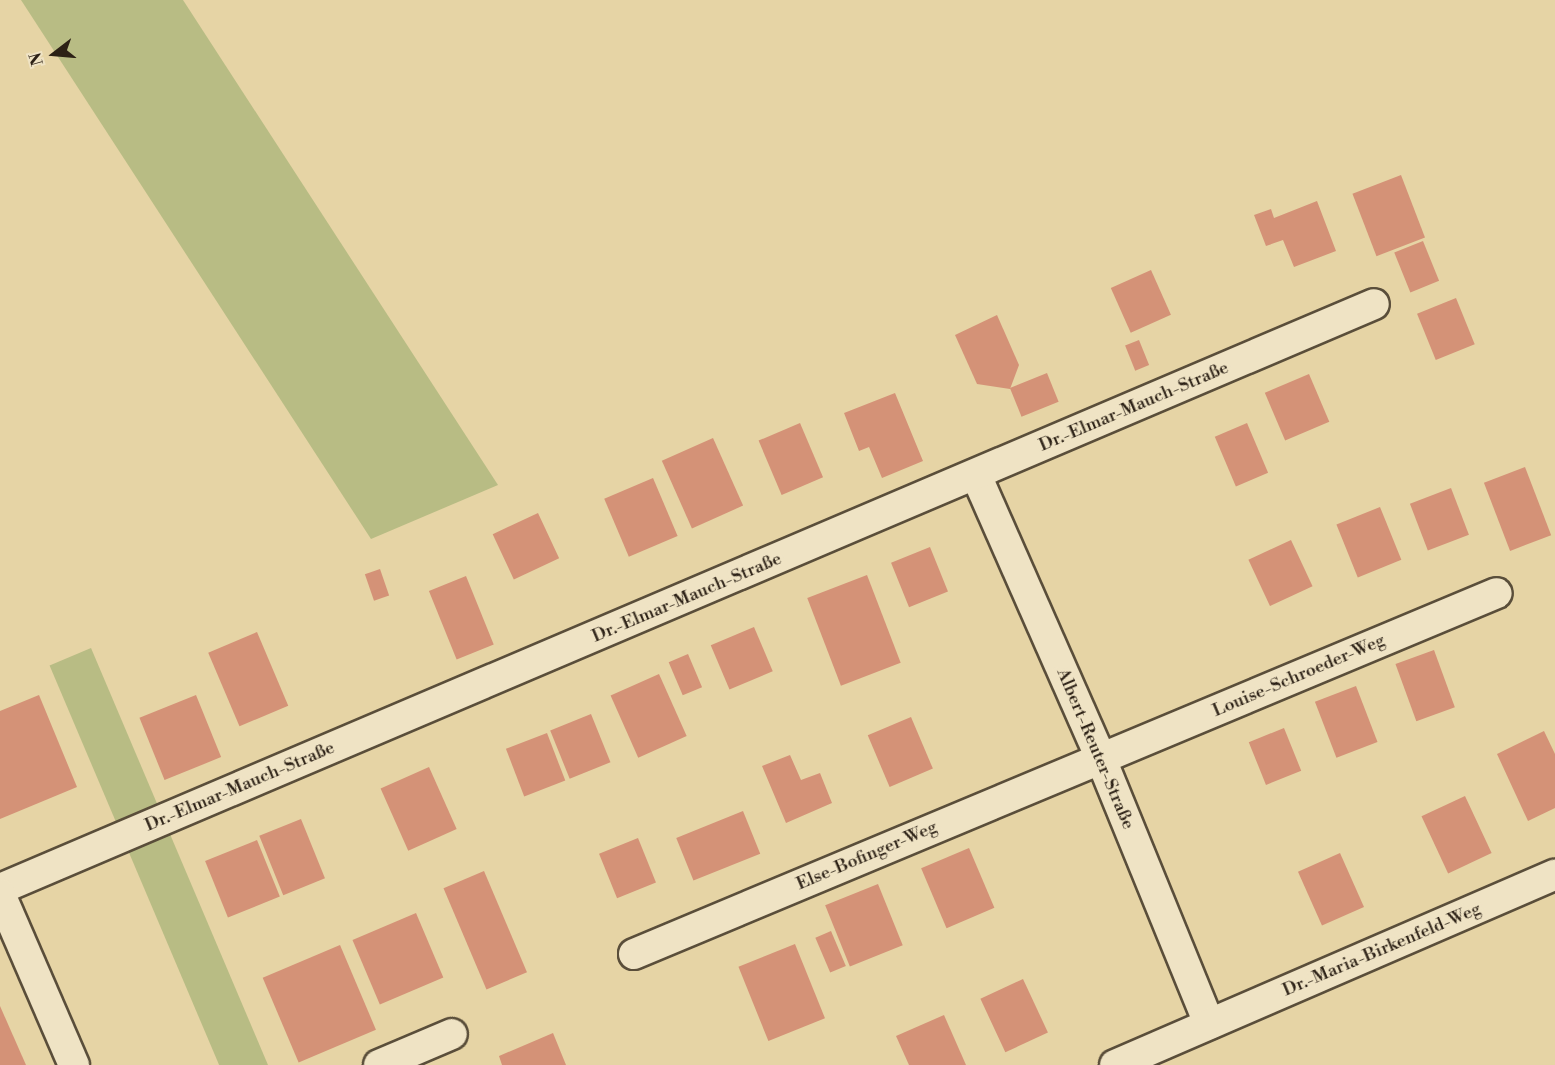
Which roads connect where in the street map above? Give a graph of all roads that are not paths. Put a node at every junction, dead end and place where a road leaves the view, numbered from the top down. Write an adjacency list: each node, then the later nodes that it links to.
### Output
1 (1374, 304): 2 (street, Dr.-Elmar-Mauch-Straße)
2 (976, 475): 4 (street, Albert-Reuter-Straße); 6 (street, Dr.-Elmar-Mauch-Straße)
3 (1497, 593): 4 (street, Louise-Schroeder-Weg)
4 (1101, 759): 7 (street, Else-Bofinger-Weg); 8 (street, Albert-Reuter-Straße)
5 (1555, 875): 8 (street, Dr.-Maria-Birkenfeld-Weg)
6 (0, 892): 10 (street, Dr.-Elmar-Mauch-Straße)
7 (634, 954)
8 (1209, 1024): 12 (street, Dr.-Maria-Birkenfeld-Weg)
9 (452, 1034): 11 (street)
10 (74, 1065)
11 (379, 1065)
12 (1115, 1065)

